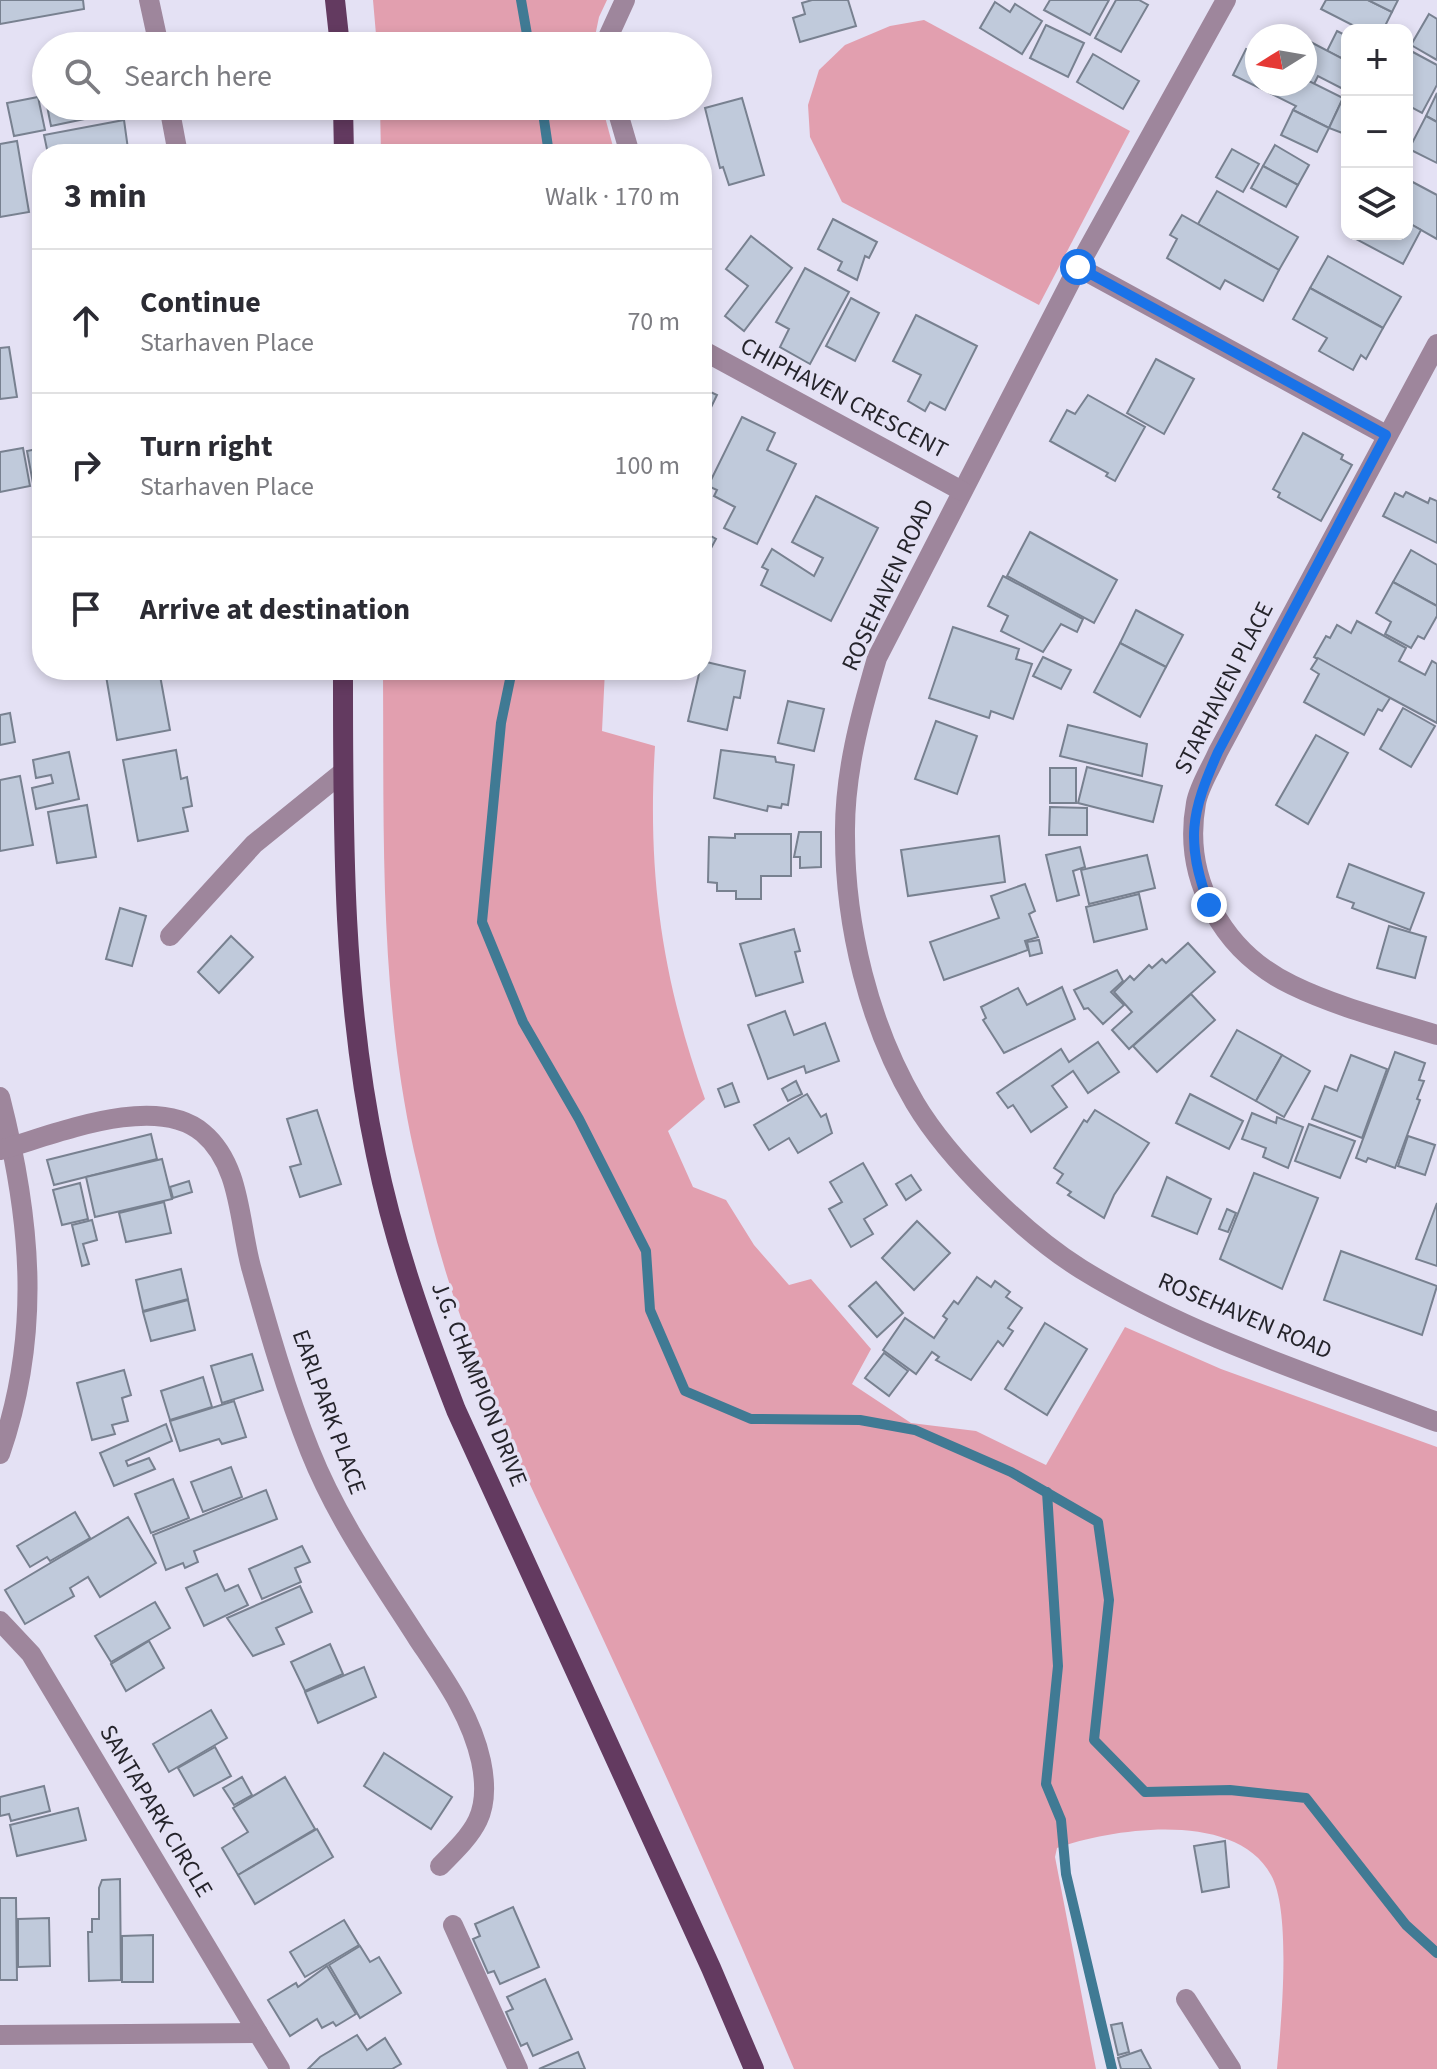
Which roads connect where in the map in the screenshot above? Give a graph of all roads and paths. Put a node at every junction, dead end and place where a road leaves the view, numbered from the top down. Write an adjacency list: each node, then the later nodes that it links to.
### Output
1 (149, 0): 5 (street)
2 (335, 0): 6 (main road)
3 (625, 0): 7 (street)
4 (1226, 0): 14 (street, ROSEHAVEN ROAD)
5 (156, 32)
6 (338, 32)
7 (610, 32)
8 (172, 120): 11 (street)
9 (343, 120): 12 (main road)
10 (620, 120): 13 (street)
11 (176, 144)
12 (344, 144)
13 (627, 144)
14 (1078, 267): 17 (street); 18 (street, ROSEHAVEN ROAD)
15 (1437, 344): 17 (street, STARHAVEN PLACE)
16 (712, 355): 18 (street, CHIPHAVEN CRESCENT)
17 (1386, 435): 22 (street, STARHAVEN PLACE)
18 (962, 491): 25 (street, ROSEHAVEN ROAD)
19 (343, 680): 20 (main road, J.G. CHAMPION DRIVE)
20 (343, 772): 21 (street); 35 (main road, J.G. CHAMPION DRIVE)
21 (170, 936)
22 (1437, 1035)
23 (0, 1097): 24 (street)
24 (6, 1149): 26 (street); 28 (street, EARLPARK PLACE)
25 (1437, 1422)
26 (0, 1454)
27 (0, 1621): 31 (street, SANTAPARK CIRCLE)
28 (440, 1866)
29 (453, 1925): 34 (street)
30 (1186, 1999): 36 (street)
31 (258, 2033): 32 (street); 33 (street, SANTAPARK CIRCLE)
32 (0, 2035)
33 (280, 2069)
34 (518, 2069)
35 (754, 2069)
36 (1231, 2069)

